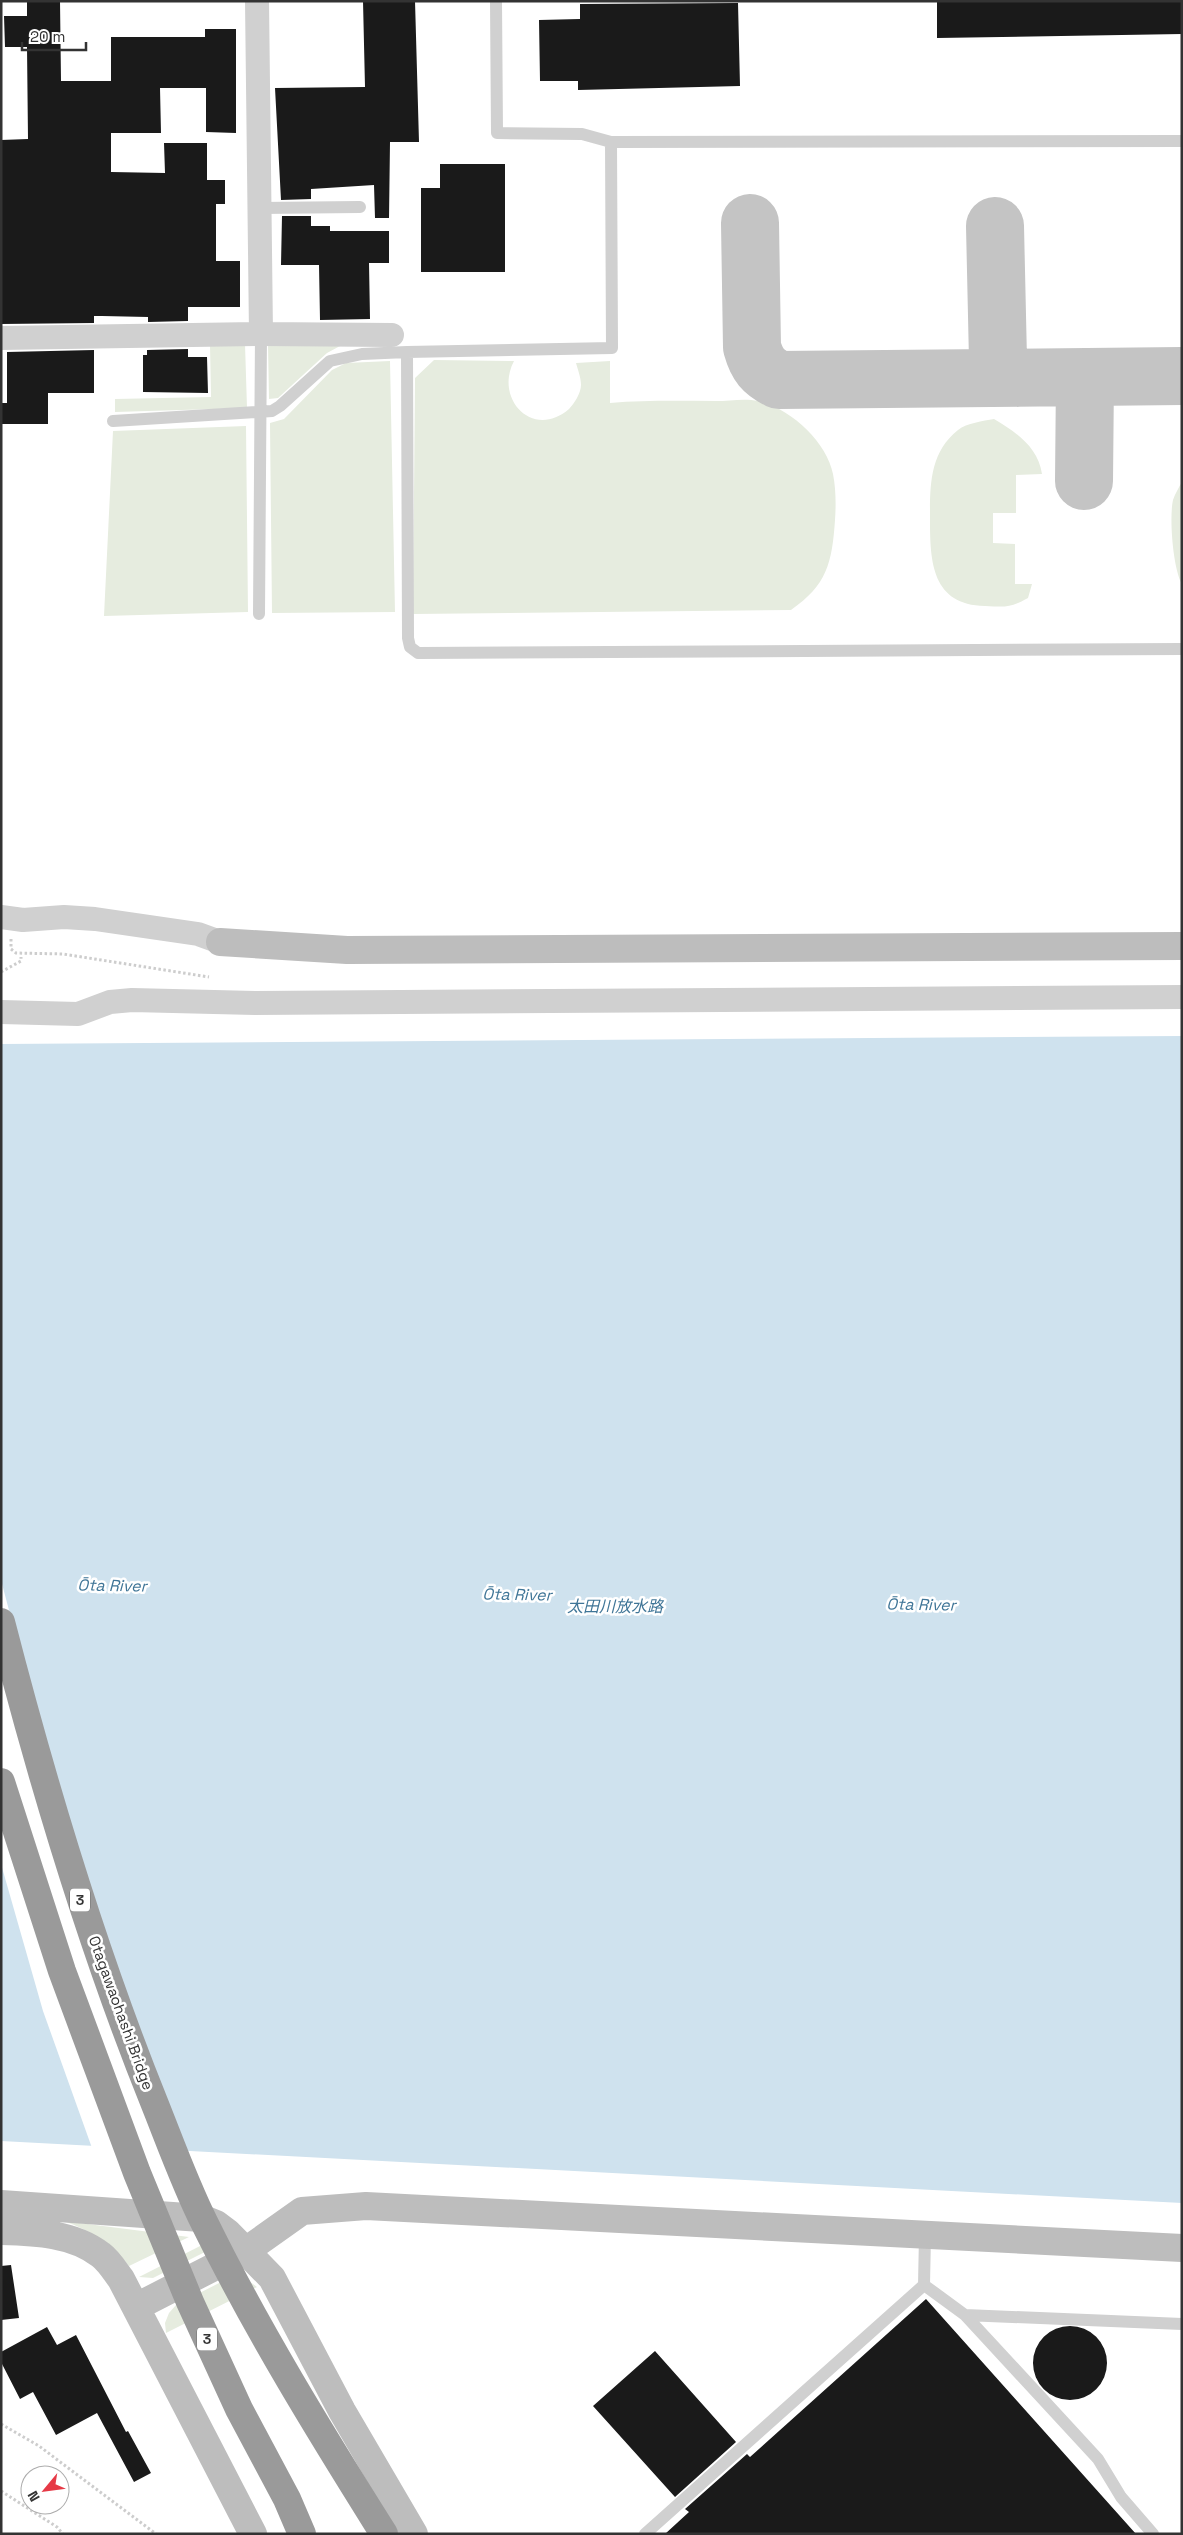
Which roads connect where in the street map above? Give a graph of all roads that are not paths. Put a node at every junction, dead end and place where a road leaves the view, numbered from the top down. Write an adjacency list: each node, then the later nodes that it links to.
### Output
1 (257, 1): 5 (street)
2 (496, 1): 4 (lane)
3 (1182, 141): 4 (lane)
4 (611, 142): 9 (lane)
5 (260, 208): 6 (lane); 7 (street)
6 (360, 208)
7 (261, 334): 8 (street); 9 (street); 10 (lane)
8 (1, 338)
9 (399, 344): 10 (lane); 13 (lane)
10 (261, 413): 11 (lane); 12 (lane)
11 (113, 421)
12 (260, 614)
13 (1182, 649)
14 (1, 917): 16 (street)
15 (1, 930): 16 (street)
16 (220, 942): 17 (street)
17 (1182, 946)
18 (1182, 996): 19 (street)
19 (1, 1012)
20 (1, 1622): 33 (highway, Otagawaohashi Bridge / 3)
21 (1, 1782): 32 (highway, 3)
22 (1, 2204): 26 (street)
23 (1, 2231): 28 (street)
24 (925, 2235): 25 (street); 26 (street); 27 (lane)
25 (1182, 2248)
26 (247, 2250): 28 (street); 34 (street)
27 (924, 2285): 29 (lane); 35 (lane)
28 (136, 2307): 31 (street)
29 (965, 2315): 30 (lane); 36 (lane)
30 (1182, 2324)
31 (242, 2529)
32 (302, 2534)
33 (384, 2534)
34 (414, 2534)
35 (645, 2534)
36 (1153, 2534)

